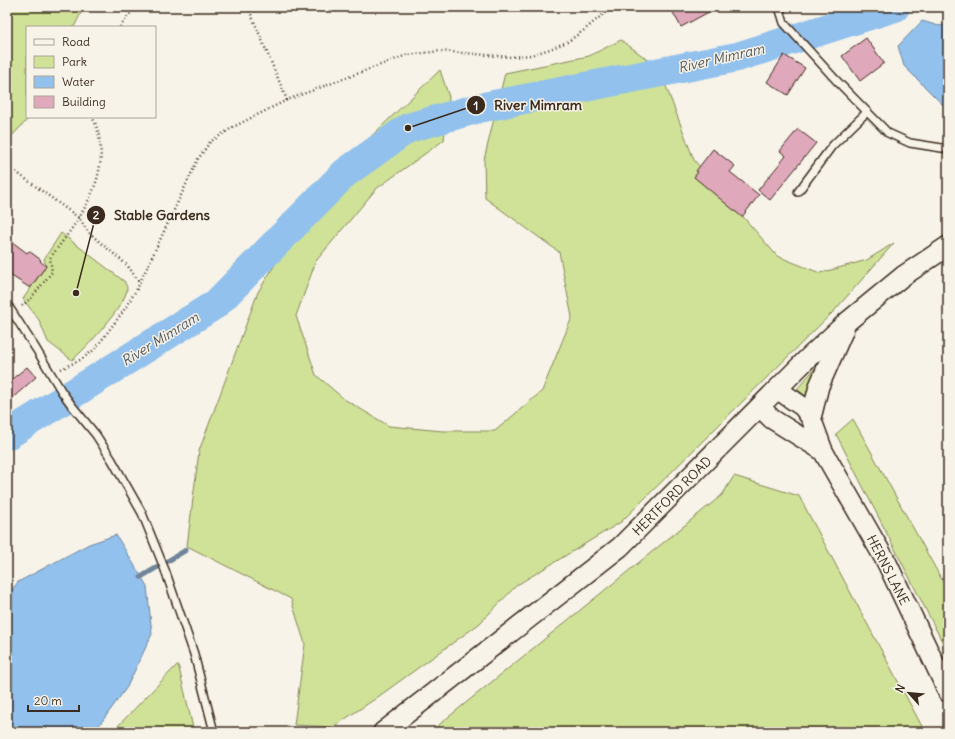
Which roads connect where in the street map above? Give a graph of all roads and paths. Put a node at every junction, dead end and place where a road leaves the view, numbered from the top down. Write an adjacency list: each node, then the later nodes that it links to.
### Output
1 (135, 7): 5 (path)
2 (248, 7): 6 (path)
3 (612, 7): 6 (path)
4 (779, 7): 7 (lane)
5 (121, 26)
6 (287, 100): 14 (path)
7 (868, 112): 9 (lane); 11 (lane)
8 (92, 118): 12 (path)
9 (948, 149)
10 (16, 172): 12 (path)
11 (798, 192)
12 (78, 218): 14 (path); 16 (path)
13 (948, 246): 17 (main road, HERTFORD ROAD)
14 (140, 283): 18 (path)
15 (7, 304): 16 (lane)
16 (13, 313): 18 (lane)
17 (847, 322): 19 (main road, HERTFORD ROAD); 21 (main road)
18 (51, 373): 24 (lane)
19 (778, 389): 20 (main road, HERTFORD ROAD); 21 (main road, HERNS LANE)
20 (760, 407): 22 (main road, HERNS LANE); 25 (main road, HERTFORD ROAD)
21 (811, 418): 22 (main road, HERNS LANE)
22 (823, 451): 23 (main road, HERNS LANE)
23 (948, 692)
24 (214, 732)
25 (383, 732)

